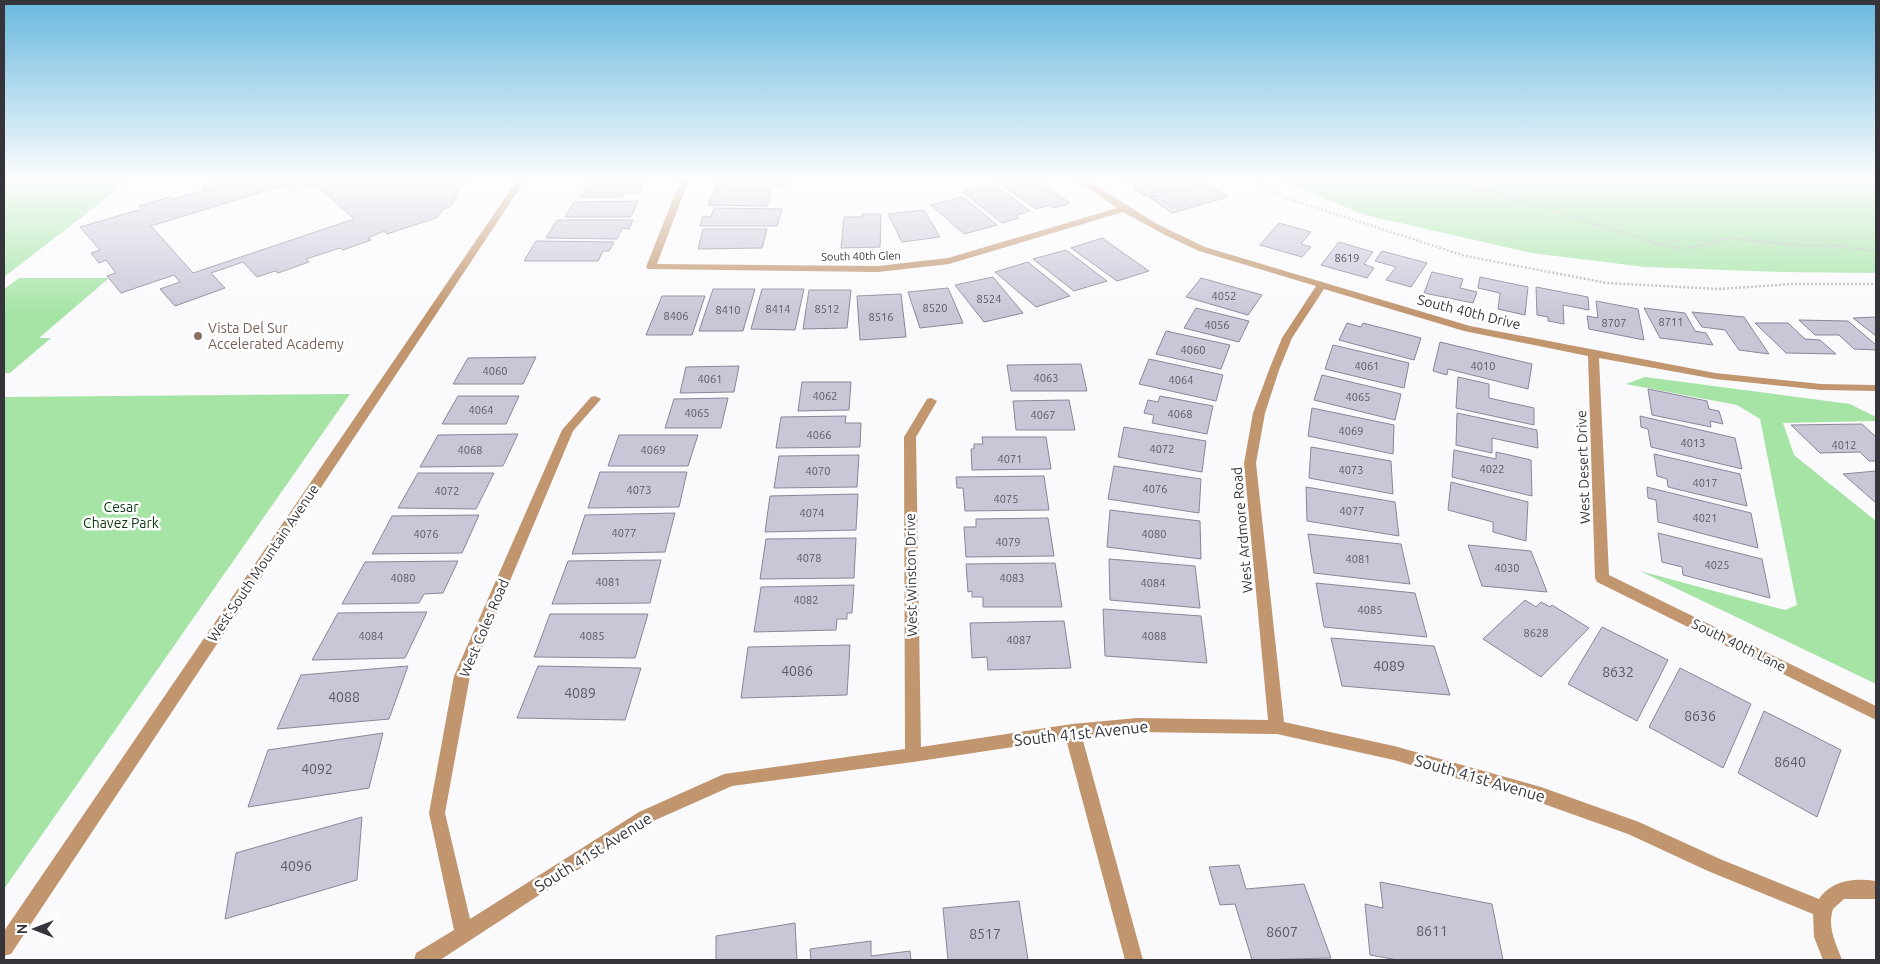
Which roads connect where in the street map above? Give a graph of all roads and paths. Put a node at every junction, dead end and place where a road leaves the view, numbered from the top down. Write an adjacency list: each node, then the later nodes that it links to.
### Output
1 (492, 224): 22 (street, West South Mountain Avenue)
2 (668, 224): 3 (street, South 40th Glen)
3 (1073, 224)
4 (1150, 224): 9 (street, South 40th Drive)
5 (1366, 224): 8 (path)
6 (1596, 224): 7 (path)
7 (1876, 251)
8 (1876, 284)
9 (1322, 285): 10 (street, South 40th Drive); 16 (street, West Ardmore Road)
10 (1593, 354): 11 (street, South 40th Drive); 14 (street, West Desert Drive)
11 (1876, 388)
12 (595, 399): 21 (street, West Coles Road)
13 (931, 401): 18 (street, West Winston Drive)
14 (1602, 578): 15 (street, South 40th Lane)
15 (1876, 713)
16 (1277, 727): 17 (street, South 41st Avenue); 20 (street, South 41st Avenue)
17 (1072, 731): 18 (street, South 41st Avenue); 24 (street)
18 (913, 755): 21 (street, South 41st Avenue)
19 (1876, 890): 20 (street)
20 (1822, 909): 25 (street)
21 (464, 935): 23 (street, South 41st Avenue)
22 (4, 947)
23 (423, 960)
24 (1134, 960)
25 (1833, 960)

